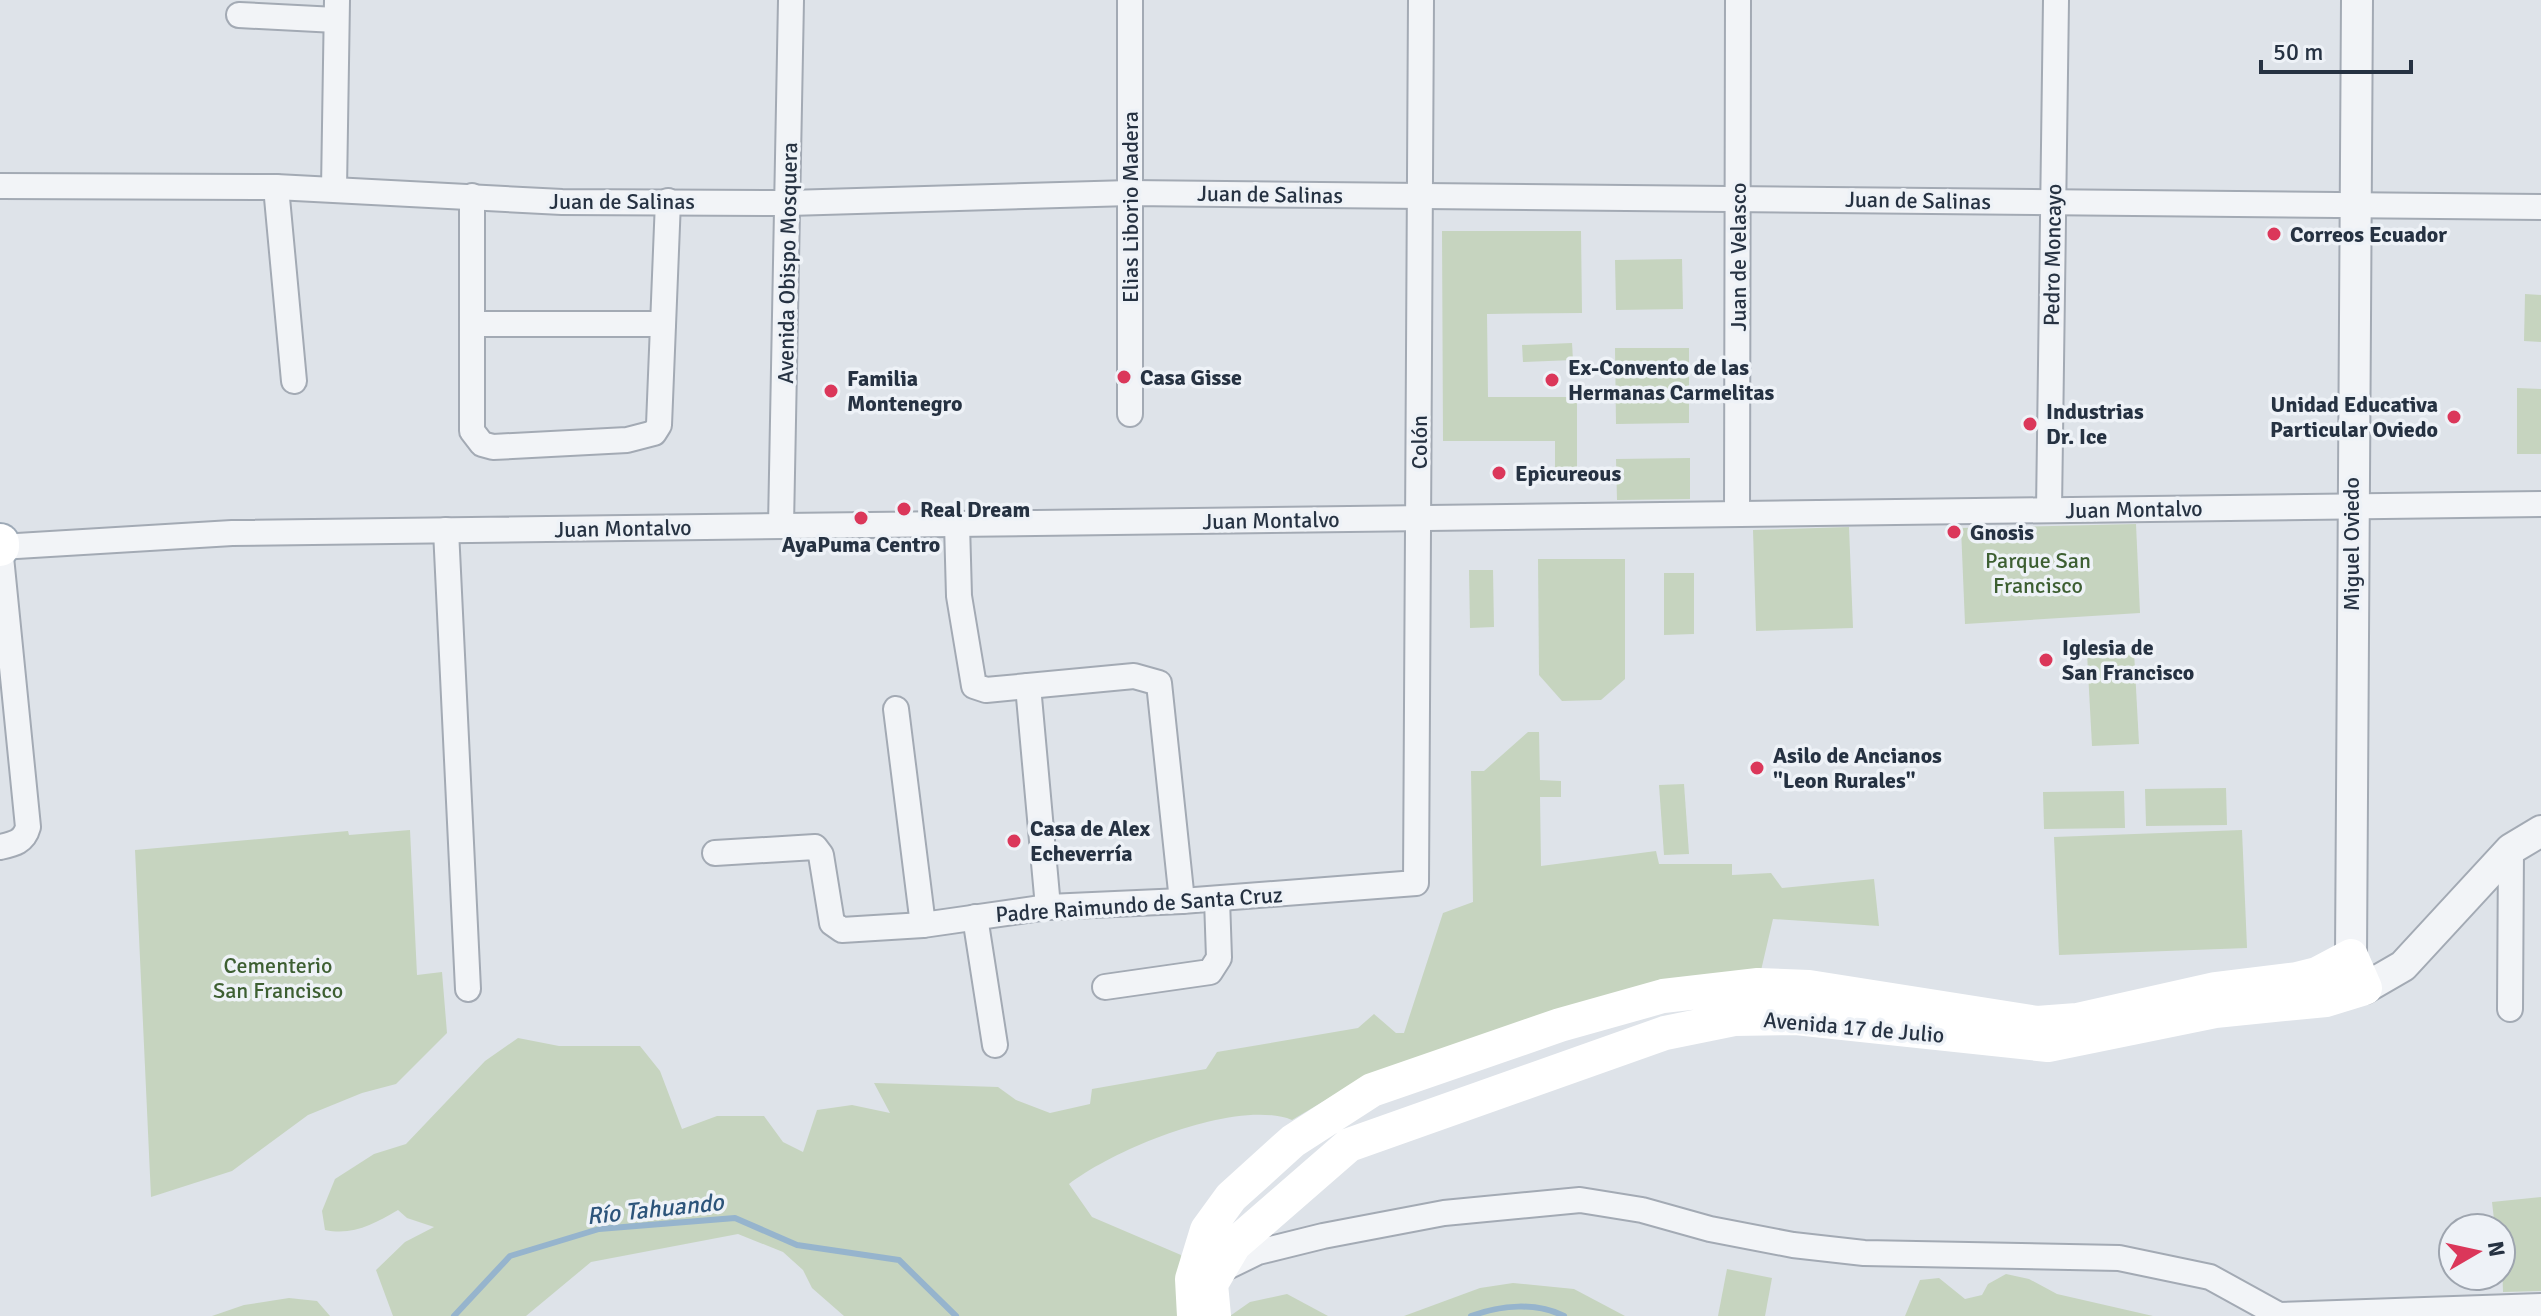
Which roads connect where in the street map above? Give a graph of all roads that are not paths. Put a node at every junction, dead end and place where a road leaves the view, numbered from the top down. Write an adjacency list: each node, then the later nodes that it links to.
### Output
1 (791, 0): 18 (street, Avenida Obispo Mosquera)
2 (1130, 0): 12 (street, Elias Liborio Madera)
3 (1421, 0): 13 (street, Colón)
4 (1738, 0): 15 (street, Juan de Velasco)
5 (2056, 0): 17 (street, Pedro Moncayo)
6 (2357, 0): 19 (street, Miguel Oviedo)
7 (336, 10): 8 (street); 11 (street)
8 (239, 15)
9 (0, 186): 10 (street, Juan de Salinas)
10 (276, 187): 11 (street, Juan de Salinas); 23 (street)
11 (334, 189): 14 (street, Juan de Salinas)
12 (1130, 193): 13 (street, Juan de Salinas); 18 (street, Juan de Salinas); 24 (street, Elias Liborio Madera)
13 (1420, 195): 15 (street, Juan de Salinas); 29 (street, Colón)
14 (472, 196): 16 (street, Juan de Salinas); 21 (street)
15 (1738, 198): 17 (street, Juan de Salinas); 28 (street, Juan de Velasco)
16 (668, 201): 18 (street, Juan de Salinas); 22 (street)
17 (2053, 202): 19 (street, Juan de Salinas); 27 (street, Pedro Moncayo)
18 (789, 203): 31 (street, Avenida Obispo Mosquera)
19 (2353, 205): 20 (street, Juan de Salinas); 26 (street, Miguel Oviedo)
20 (2541, 207)
21 (472, 324): 22 (street); 22 (street)
22 (663, 324)
23 (294, 381)
24 (1130, 414)
25 (2541, 504): 26 (street, Juan Montalvo)
26 (2351, 506): 27 (street, Juan Montalvo); 46 (street, Miguel Oviedo)
27 (2049, 510): 28 (street, Juan Montalvo)
28 (1737, 514): 29 (street, Juan Montalvo)
29 (1419, 518): 30 (street, Juan Montalvo); 40 (street, Colón)
30 (957, 524): 31 (street, Juan Montalvo); 34 (street)
31 (781, 526): 32 (street, Juan Montalvo)
32 (446, 530): 33 (street, Juan Montalvo); 49 (street)
33 (0, 546): 37 (street)
34 (1028, 686): 42 (street); 43 (street)
35 (896, 709): 45 (street)
36 (2541, 831): 38 (street, Avenida 17 de Julio)
37 (0, 847)
38 (2511, 849): 48 (street, Avenida 17 de Julio); 50 (street)
39 (715, 853): 45 (street, Padre Raimundo de Santa Cruz)
40 (1416, 883): 41 (street, Padre Raimundo de Santa Cruz)
41 (1217, 899): 42 (street, Padre Raimundo de Santa Cruz); 47 (street)
42 (1182, 901): 43 (street, Padre Raimundo de Santa Cruz)
43 (1048, 907): 44 (street, Padre Raimundo de Santa Cruz)
44 (975, 917): 45 (street, Padre Raimundo de Santa Cruz); 51 (street)
45 (923, 925)
46 (2351, 956): 48 (main road, Miguel Oviedo); 53 (main road, Avenida 17 de Julio)
47 (1105, 987)
48 (2365, 988): 52 (main road, Avenida 17 de Julio)
49 (468, 989)
50 (2510, 1009)
51 (995, 1045)
52 (1246, 1249): 53 (main road, Avenida 17 de Julio); 54 (street)
53 (1208, 1288): 55 (main road, Avenida 17 de Julio)
54 (2541, 1306)
55 (1194, 1316)

